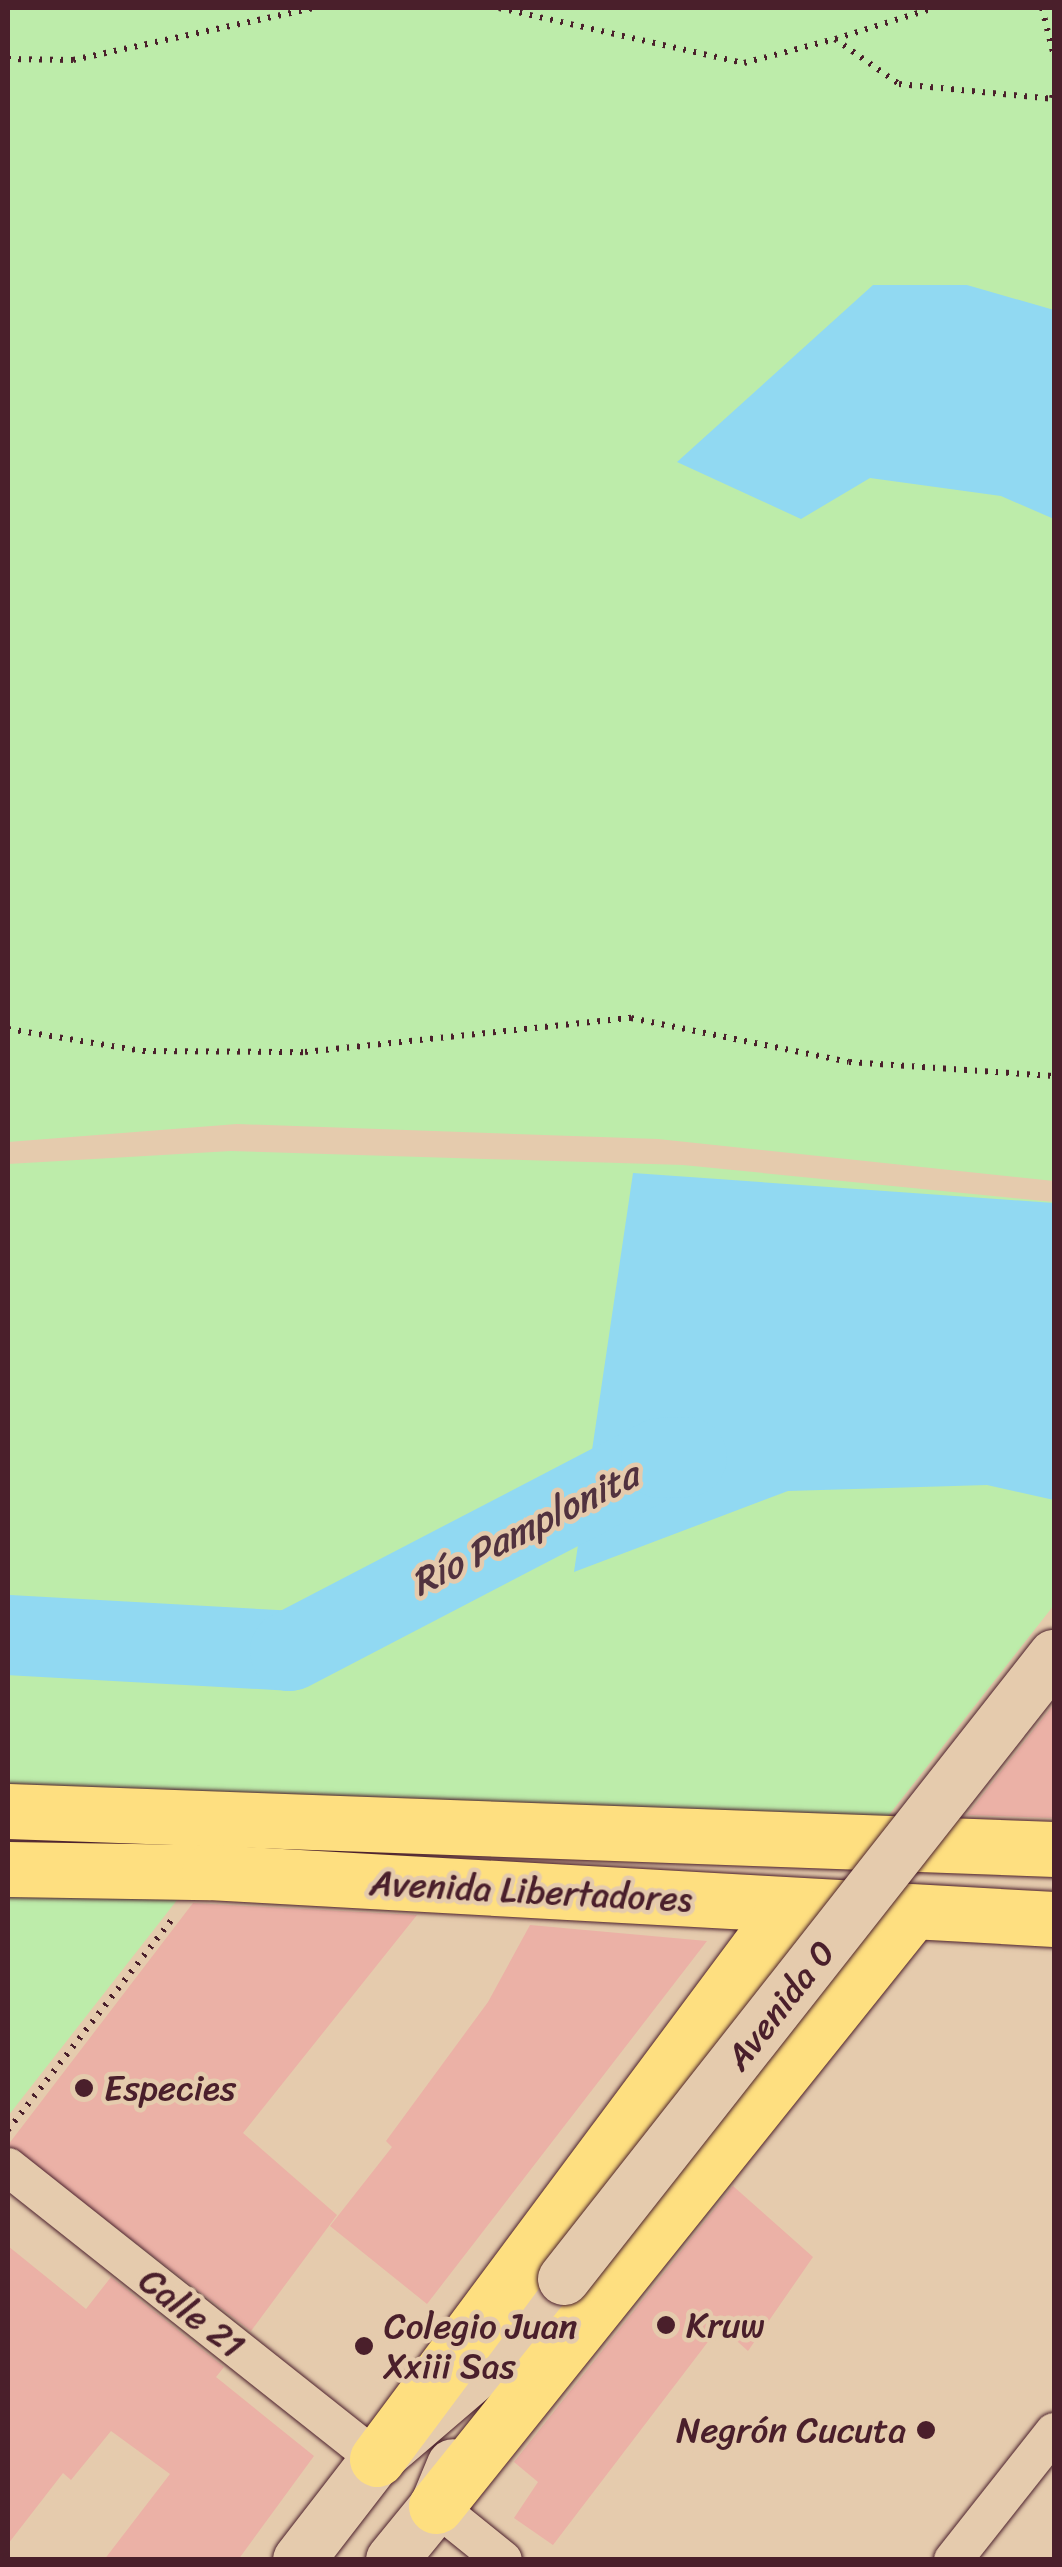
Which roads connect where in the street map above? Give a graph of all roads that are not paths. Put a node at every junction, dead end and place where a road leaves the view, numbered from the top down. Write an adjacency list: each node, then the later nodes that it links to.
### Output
1 (1054, 1656): 9 (street, Avenida 0, bridge)
2 (8, 1811): 3 (main road, Avenida Libertadores)
3 (1054, 1849)
4 (8, 1869): 5 (main road, Avenida Libertadores)
5 (790, 1906): 6 (main road, Avenida Libertadores); 11 (main road)
6 (912, 1912): 7 (main road, Avenida Libertadores); 12 (main road)
7 (1054, 1919)
8 (8, 2168): 11 (street, Calle 21)
9 (503, 2351): 11 (street, Avenida 0); 12 (street, Avenida 0)
10 (1054, 2432): 16 (street)
11 (377, 2459): 13 (street, Avenida 0)
12 (436, 2506): 14 (street, Avenida 0); 15 (street)
13 (300, 2560)
14 (392, 2560)
15 (503, 2560)
16 (953, 2560)

